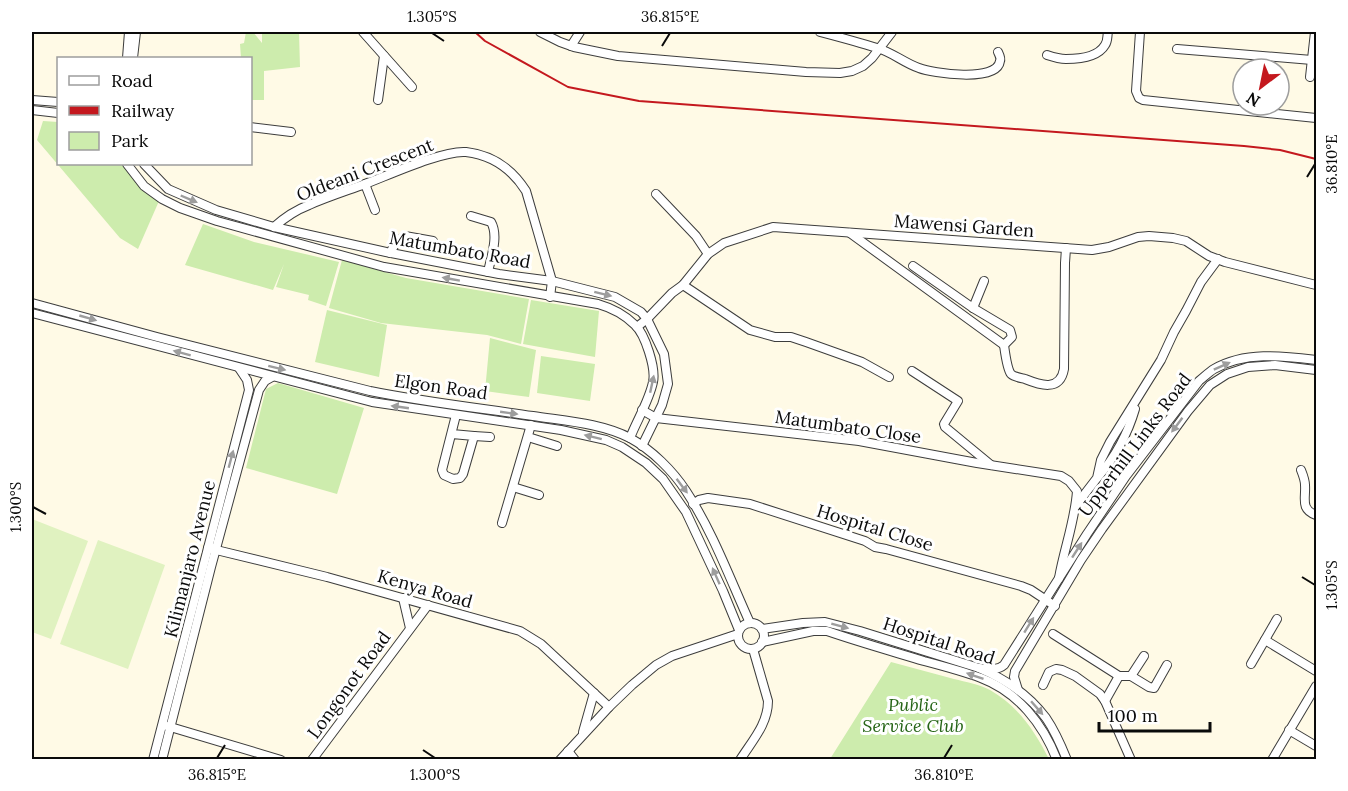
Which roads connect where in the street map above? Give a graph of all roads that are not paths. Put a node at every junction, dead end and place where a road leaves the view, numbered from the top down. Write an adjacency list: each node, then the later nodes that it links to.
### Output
1 (129, 32): 17 (street)
2 (136, 32): 18 (street)
3 (363, 32): 16 (street)
4 (540, 32): 11 (street)
5 (580, 32): 11 (street)
6 (820, 32): 12 (street)
7 (892, 32): 12 (street)
8 (1108, 32): 15 (street)
9 (1140, 32): 27 (street)
10 (1315, 32): 19 (street)
11 (571, 46): 12 (street)
12 (880, 48): 14 (street)
13 (1177, 49): 19 (street)
14 (998, 52)
15 (1047, 55)
16 (384, 56): 21 (street); 23 (street)
17 (127, 57)
18 (133, 57)
19 (1312, 60): 20 (street)
20 (1310, 77)
21 (412, 87)
22 (32, 100): 24 (street)
23 (378, 100)
24 (57, 102)
25 (32, 110): 26 (street)
26 (57, 113)
27 (1317, 118)
28 (252, 128): 29 (street)
29 (291, 132)
30 (128, 165): 35 (street, Matumbato Road)
31 (145, 165): 33 (street, Matumbato Road)
32 (365, 184): 36 (street); 38 (street, Oldeani Crescent); 50 (street, Oldeani Crescent)
33 (168, 189): 35 (street); 38 (street, Matumbato Road, one-way to 38)
34 (656, 194): 43 (street)
35 (162, 199): 47 (street, Matumbato Road)
36 (375, 210)
37 (471, 216): 48 (street)
38 (274, 227): 42 (street, Matumbato Road)
39 (850, 233): 41 (street, Mawensi Garden); 43 (street, Mawensi Garden); 63 (street)
40 (433, 241): 42 (street)
41 (1066, 248): 44 (street, Mawensi Garden); 63 (street)
42 (388, 253): 45 (street, Matumbato Road); 47 (street)
43 (708, 254): 53 (street, Mawensi Garden)
44 (1218, 259): 54 (street, Mawensi Garden); 86 (street)
45 (427, 260): 48 (street, Matumbato Road); 49 (street)
46 (913, 266): 59 (street)
47 (384, 267): 49 (street, Matumbato Road)
48 (484, 271): 50 (street, Matumbato Road); 52 (street)
49 (423, 274): 52 (street, Matumbato Road, one-way to 49)
50 (552, 281): 55 (street, Matumbato Road); 56 (street, Oldeani Crescent)
51 (984, 281): 59 (street)
52 (479, 284): 56 (street, Matumbato Road)
53 (683, 285): 61 (street, Mawensi Garden); 69 (street)
54 (1317, 285)
55 (576, 287): 57 (street); 61 (street, Matumbato Road, one-way to 61)
56 (549, 297): 57 (street, Matumbato Road)
57 (574, 300): 62 (street, Matumbato Road)
58 (32, 303): 78 (street, Elgon Road, one-way to 78)
59 (973, 308): 63 (street)
60 (32, 313): 65 (street, Elgon Road, one-way to 60)
61 (647, 319): 62 (street, Mawensi Garden); 72 (street, Matumbato Road)
62 (637, 327): 70 (street, one-way to 62)
63 (1004, 345)
64 (1317, 360): 90 (street, Upperhill Links Road, one-way to 64)
65 (239, 368): 68 (street, Elgon Road); 89 (street, Kilimanjaro Avenue, one-way to 65)
66 (1317, 370): 94 (street, Upperhill Links Road, one-way to 94)
67 (912, 371): 81 (street)
68 (272, 377): 71 (street, Elgon Road, one-way to 68); 89 (street, Kilimanjaro Avenue)
69 (889, 377)
70 (642, 410): 72 (street, Matumbato Close); 78 (street)
71 (456, 415): 73 (street, Elgon Road); 74 (street)
72 (656, 418): 80 (street, Matumbato Road); 81 (street, Matumbato Close)
73 (531, 426): 77 (street); 99 (street, Elgon Road, one-way to 73)
74 (452, 434): 75 (street); 75 (street)
75 (474, 436): 76 (street)
76 (490, 437)
77 (528, 437): 79 (street); 83 (street)
78 (630, 438): 80 (street, Elgon Road)
79 (556, 446)
80 (642, 446): 85 (street, Elgon Road, one-way to 85)
81 (992, 466): 86 (street, Matumbato Close)
82 (1301, 470): 87 (street)
83 (513, 487): 84 (street); 88 (street)
84 (539, 495)
85 (693, 504): 92 (street, Hospital Close); 96 (street, Elgon Road)
86 (1076, 505): 90 (street)
87 (1317, 515)
88 (502, 524)
89 (212, 549): 91 (street, Kenya Road); 117 (street, Kilimanjaro Avenue)
90 (1059, 578): 92 (street, Upperhill Links Road)
91 (403, 598): 93 (street, Kenya Road); 97 (street, Longonot Road)
92 (1045, 599): 94 (street, Hospital Close); 107 (street, one-way to 92)
93 (428, 605): 97 (street, Longonot Road); 114 (street, Kenya Road)
94 (1055, 606): 113 (street)
95 (1277, 619): 101 (street)
96 (750, 623): 98 (street); 99 (street)
97 (410, 628): 125 (street, Longonot Road)
98 (762, 630): 102 (street); 107 (street, Hospital Road, one-way to 107)
99 (738, 632): 103 (street); 116 (street)
100 (1053, 634): 109 (street)
101 (1265, 640): 105 (street); 108 (street)
102 (762, 642): 103 (street); 129 (street, Hospital Road, one-way to 102)
103 (753, 649): 128 (street)
104 (1144, 657): 110 (street)
105 (1251, 664)
106 (1167, 665): 110 (street)
107 (979, 668): 113 (street, Hospital Road)
108 (1317, 671)
109 (1119, 676): 110 (street); 115 (street)
110 (1131, 676)
111 (1043, 685): 115 (street)
112 (1317, 686): 118 (street)
113 (1018, 690): 130 (street, Hospital Road, one-way to 130)
114 (594, 693): 116 (street, Kenya Road); 119 (street)
115 (1105, 701): 131 (street)
116 (609, 707): 119 (street)
117 (166, 726): 122 (street, Kilimanjaro Avenue); 123 (street, Kilimanjaro Avenue); 124 (street)
118 (1289, 730): 120 (street); 132 (street)
119 (581, 736): 121 (street)
120 (1317, 746)
121 (568, 751): 126 (street); 127 (street)
122 (153, 759)
123 (162, 759)
124 (281, 759)
125 (312, 759)
126 (560, 759)
127 (574, 759)
128 (740, 759)
129 (1057, 759)
130 (1067, 759)
131 (1131, 759)
132 (1272, 759)

